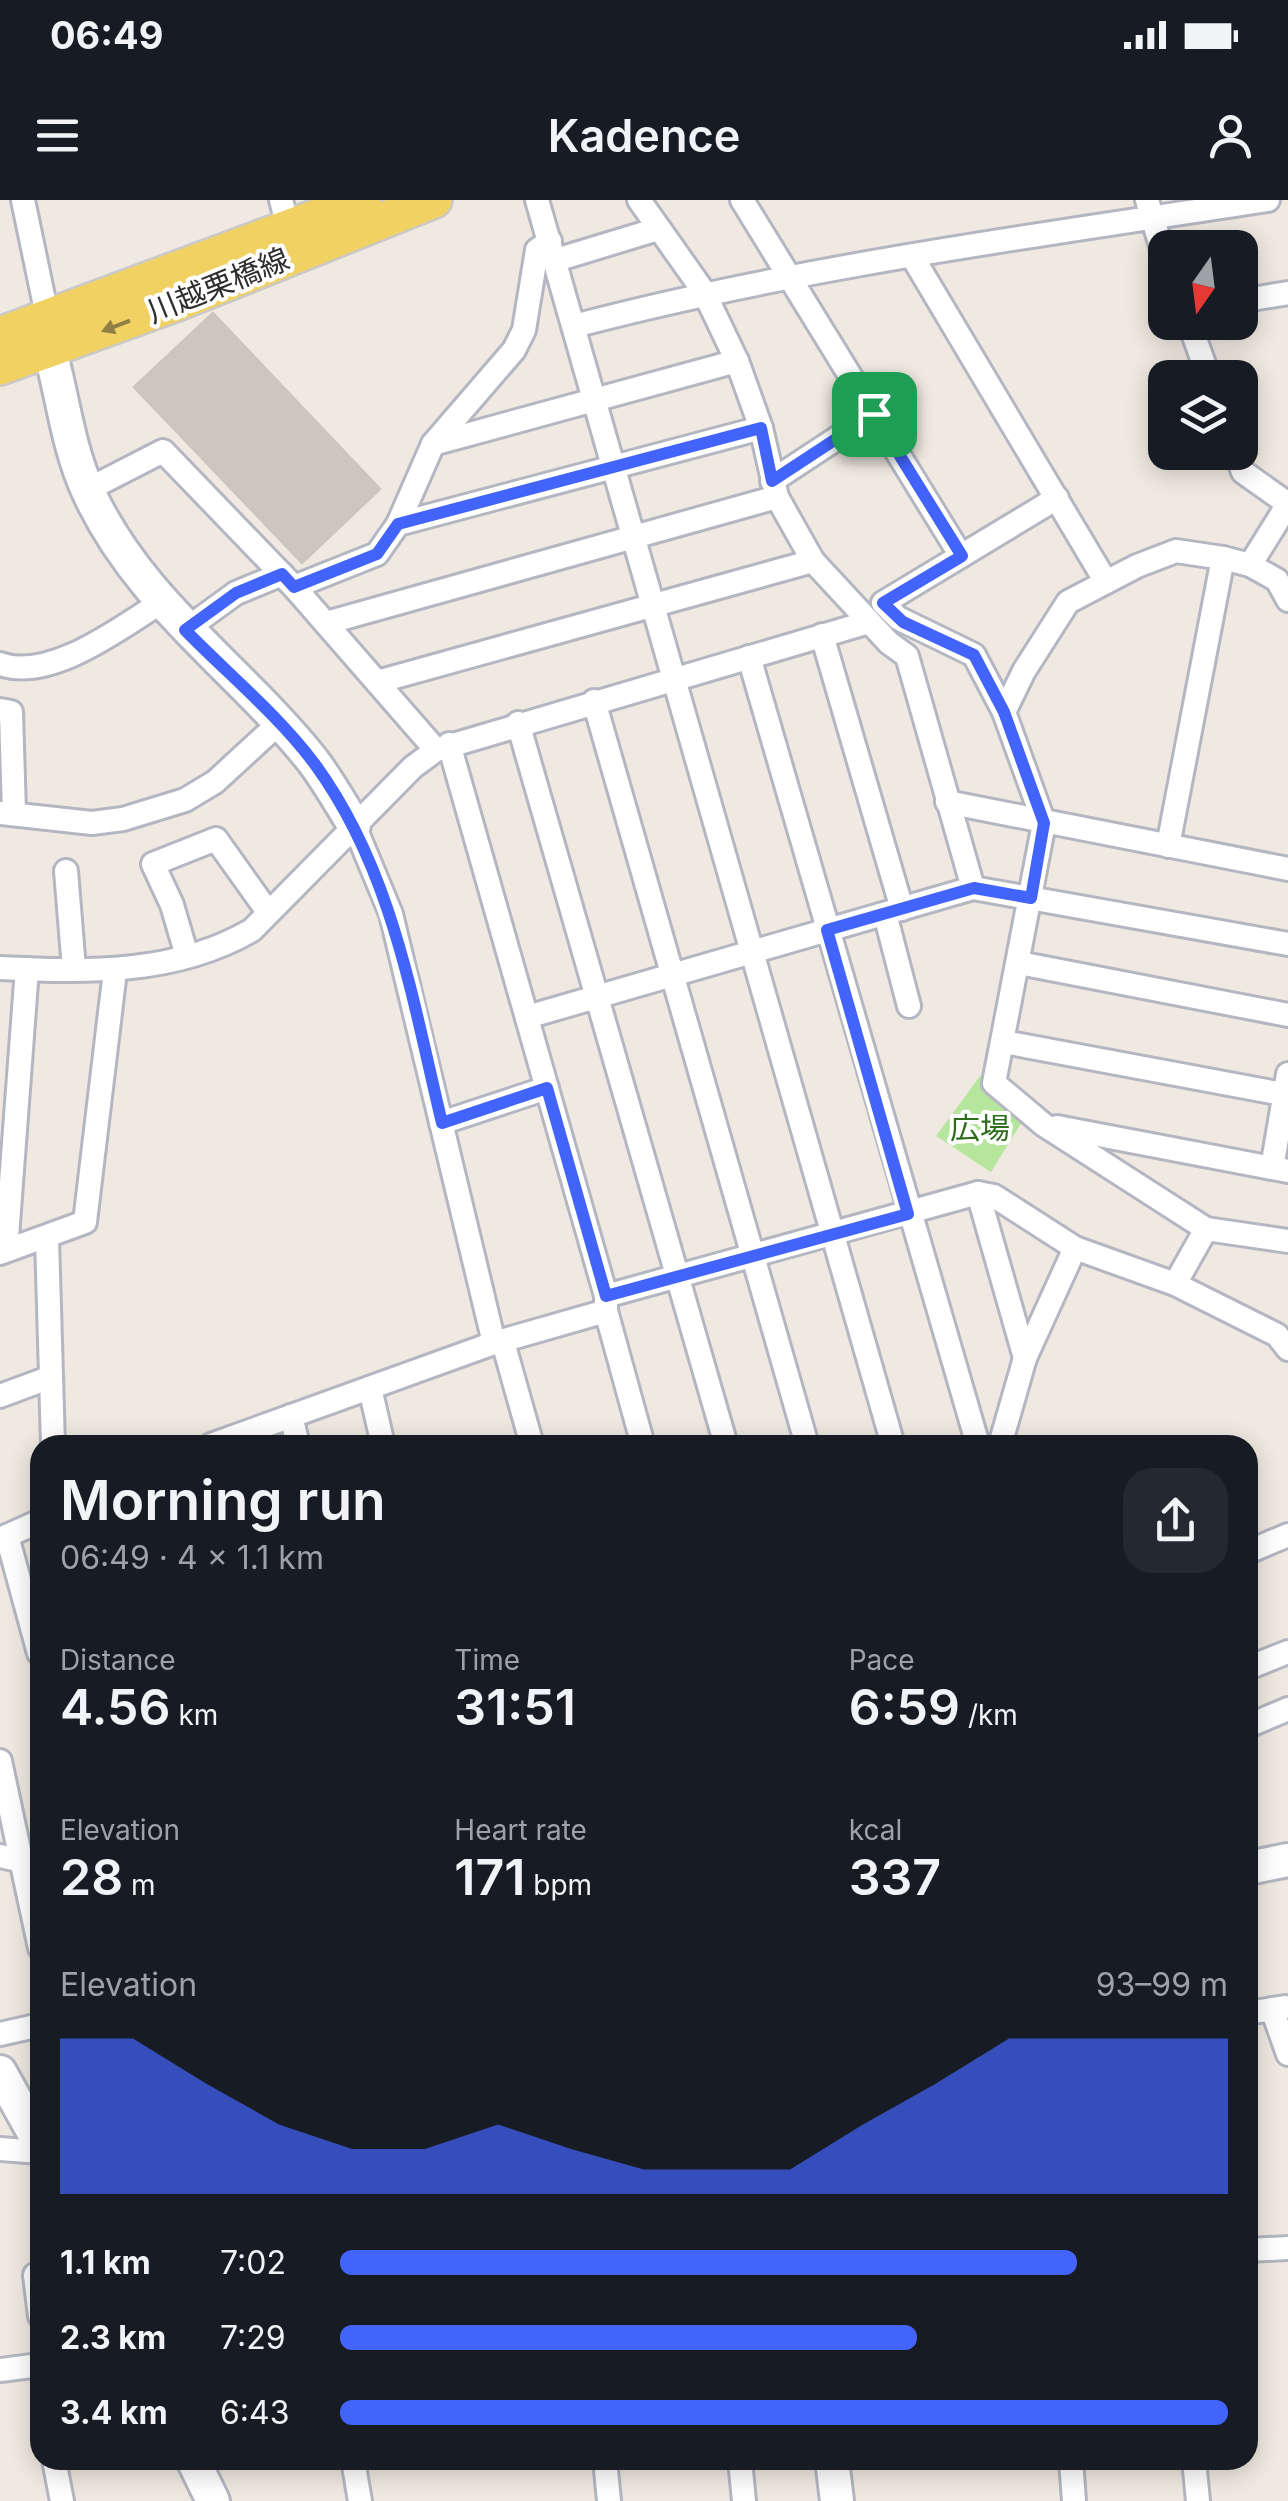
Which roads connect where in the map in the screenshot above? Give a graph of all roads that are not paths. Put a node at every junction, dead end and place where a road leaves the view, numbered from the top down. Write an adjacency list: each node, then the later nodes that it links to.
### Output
1 (23, 200): 19 (street)
2 (363, 200): 9 (main road, 川越栗橋線)
3 (434, 200): 19 (main road, 川越栗橋線, one-way to 19)
4 (538, 200): 11 (street)
5 (639, 200): 10 (street)
6 (742, 200): 13 (street)
7 (1268, 200): 8 (street)
8 (1148, 209): 12 (street)
9 (285, 213): 19 (main road, 川越栗橋線)
10 (658, 229): 11 (street); 14 (street)
11 (553, 251): 17 (street); 25 (street)
12 (912, 256): 13 (street); 30 (street)
13 (790, 275): 14 (street); 23 (street)
14 (704, 292): 17 (street); 20 (street)
15 (1288, 293): 16 (street)
16 (1258, 297)
17 (574, 326): 22 (street)
18 (0, 335): 19 (main road, 川越栗橋線)
19 (49, 336): 21 (main road, 川越栗橋線); 29 (street)
20 (737, 361): 22 (street); 24 (street)
21 (0, 366)
22 (596, 400): 25 (street); 26 (street)
23 (874, 414): 28 (street); 33 (street)
24 (761, 428): 26 (street); 28 (street)
25 (434, 444): 31 (street)
26 (615, 468): 31 (street); 32 (street)
27 (1241, 470): 36 (street)
28 (774, 489): 32 (street); 35 (street)
29 (87, 490): 37 (street); 40 (street)
30 (1057, 498): 33 (street); 38 (street)
31 (398, 524): 37 (street)
32 (634, 537): 41 (street); 43 (street)
33 (962, 556): 52 (street)
34 (1223, 558): 36 (street); 38 (street); 60 (street)
35 (814, 561): 41 (street); 42 (street)
36 (1250, 565): 39 (street)
37 (288, 581): 43 (street); 44 (street)
38 (1106, 582): 52 (street)
39 (1288, 600)
40 (160, 602): 44 (street); 47 (street)
41 (654, 606): 48 (street); 49 (street)
42 (869, 622): 45 (street); 56 (street)
43 (326, 623): 49 (street)
44 (185, 630): 54 (street)
45 (822, 636): 46 (street); 65 (street)
46 (749, 657): 48 (street); 67 (street)
47 (0, 664)
48 (674, 678): 50 (street); 69 (street)
49 (377, 682): 55 (street)
50 (594, 702): 53 (street); 76 (street)
51 (0, 710): 57 (street)
52 (1004, 712): 58 (street)
53 (518, 723): 55 (street); 77 (street)
54 (278, 724): 57 (street); 59 (street)
55 (442, 747): 59 (street); 80 (street)
56 (947, 802): 58 (street); 63 (street)
57 (7, 813)
58 (1044, 823): 60 (street); 64 (street)
59 (354, 825): 66 (street); 84 (street)
60 (1168, 846): 61 (street)
61 (1288, 869)
62 (66, 871): 74 (street)
63 (974, 888): 64 (street); 65 (street)
64 (1031, 898): 68 (street); 71 (street)
65 (893, 911): 67 (street); 78 (street)
66 (268, 912): 70 (street); 70 (street)
67 (827, 930): 69 (street); 88 (street)
68 (1288, 944)
69 (751, 952): 76 (street); 90 (street)
70 (186, 956): 75 (street)
71 (1019, 964): 79 (street); 81 (street)
72 (0, 968): 73 (street)
73 (27, 969): 74 (street); 94 (street)
74 (74, 969): 75 (street)
75 (115, 971): 91 (street)
76 (673, 975): 77 (street); 95 (street)
77 (597, 997): 80 (street); 96 (street)
78 (909, 1006)
79 (1288, 1015)
80 (527, 1017): 82 (street)
81 (1004, 1042): 83 (street); 85 (street)
82 (547, 1088): 84 (street); 98 (street)
83 (1287, 1088): 86 (street)
84 (442, 1123): 99 (street)
85 (1044, 1125): 86 (street); 89 (street)
86 (1280, 1170)
87 (978, 1193): 88 (street); 93 (street); 101 (street)
88 (908, 1214): 90 (street); 115 (street)
89 (1206, 1230): 92 (street); 97 (street)
90 (831, 1234): 95 (street); 114 (street)
91 (47, 1238): 94 (street); 102 (street)
92 (1288, 1242)
93 (1074, 1248): 97 (street); 101 (street)
94 (3, 1251)
95 (753, 1256): 96 (street); 113 (street)
96 (678, 1276): 98 (street); 112 (street)
97 (1175, 1284): 100 (street)
98 (606, 1303): 99 (street); 111 (street)
99 (498, 1342): 103 (street); 110 (street)
100 (1288, 1350)
101 (1025, 1358): 116 (street)
102 (51, 1377): 104 (street); 106 (street)
103 (370, 1388): 105 (street); 109 (street)
104 (0, 1396)
105 (291, 1416): 107 (street); 108 (street)
106 (53, 1435)
107 (239, 1435)
108 (296, 1435)
109 (381, 1435)
110 (529, 1435)
111 (640, 1435)
112 (723, 1435)
113 (804, 1435)
114 (890, 1435)
115 (975, 1435)
116 (1003, 1435)
117 (30, 1526): 119 (street)
118 (1288, 1535): 120 (street)
119 (4, 1538): 121 (street)
120 (1258, 1548)
121 (30, 1623)
122 (1288, 1652): 123 (street)
123 (1258, 1660)
124 (1288, 1709): 125 (street)
125 (1258, 1722)
126 (0, 1760): 128 (street)
127 (1288, 1860): 129 (street)
128 (21, 1861): 130 (street)
129 (1258, 1866)
130 (30, 1902)
131 (1280, 2008): 134 (street)
132 (30, 2027): 133 (street)
133 (0, 2034)
134 (1288, 2054)
135 (0, 2072): 136 (street)
136 (30, 2129)
137 (30, 2148): 138 (street)
138 (0, 2149)
139 (1288, 2248): 140 (street)
140 (1258, 2250)
141 (30, 2369): 142 (street)
142 (0, 2370)
143 (56, 2470): 151 (street)
144 (198, 2470): 152 (street)
145 (355, 2470): 153 (street)
146 (606, 2470): 154 (street)
147 (741, 2470): 155 (street)
148 (833, 2470): 156 (street)
149 (1072, 2470): 157 (street)
150 (1195, 2470): 158 (street)
151 (62, 2501)
152 (212, 2501)
153 (360, 2501)
154 (609, 2501)
155 (744, 2501)
156 (837, 2501)
157 (1074, 2501)
158 (1198, 2501)

